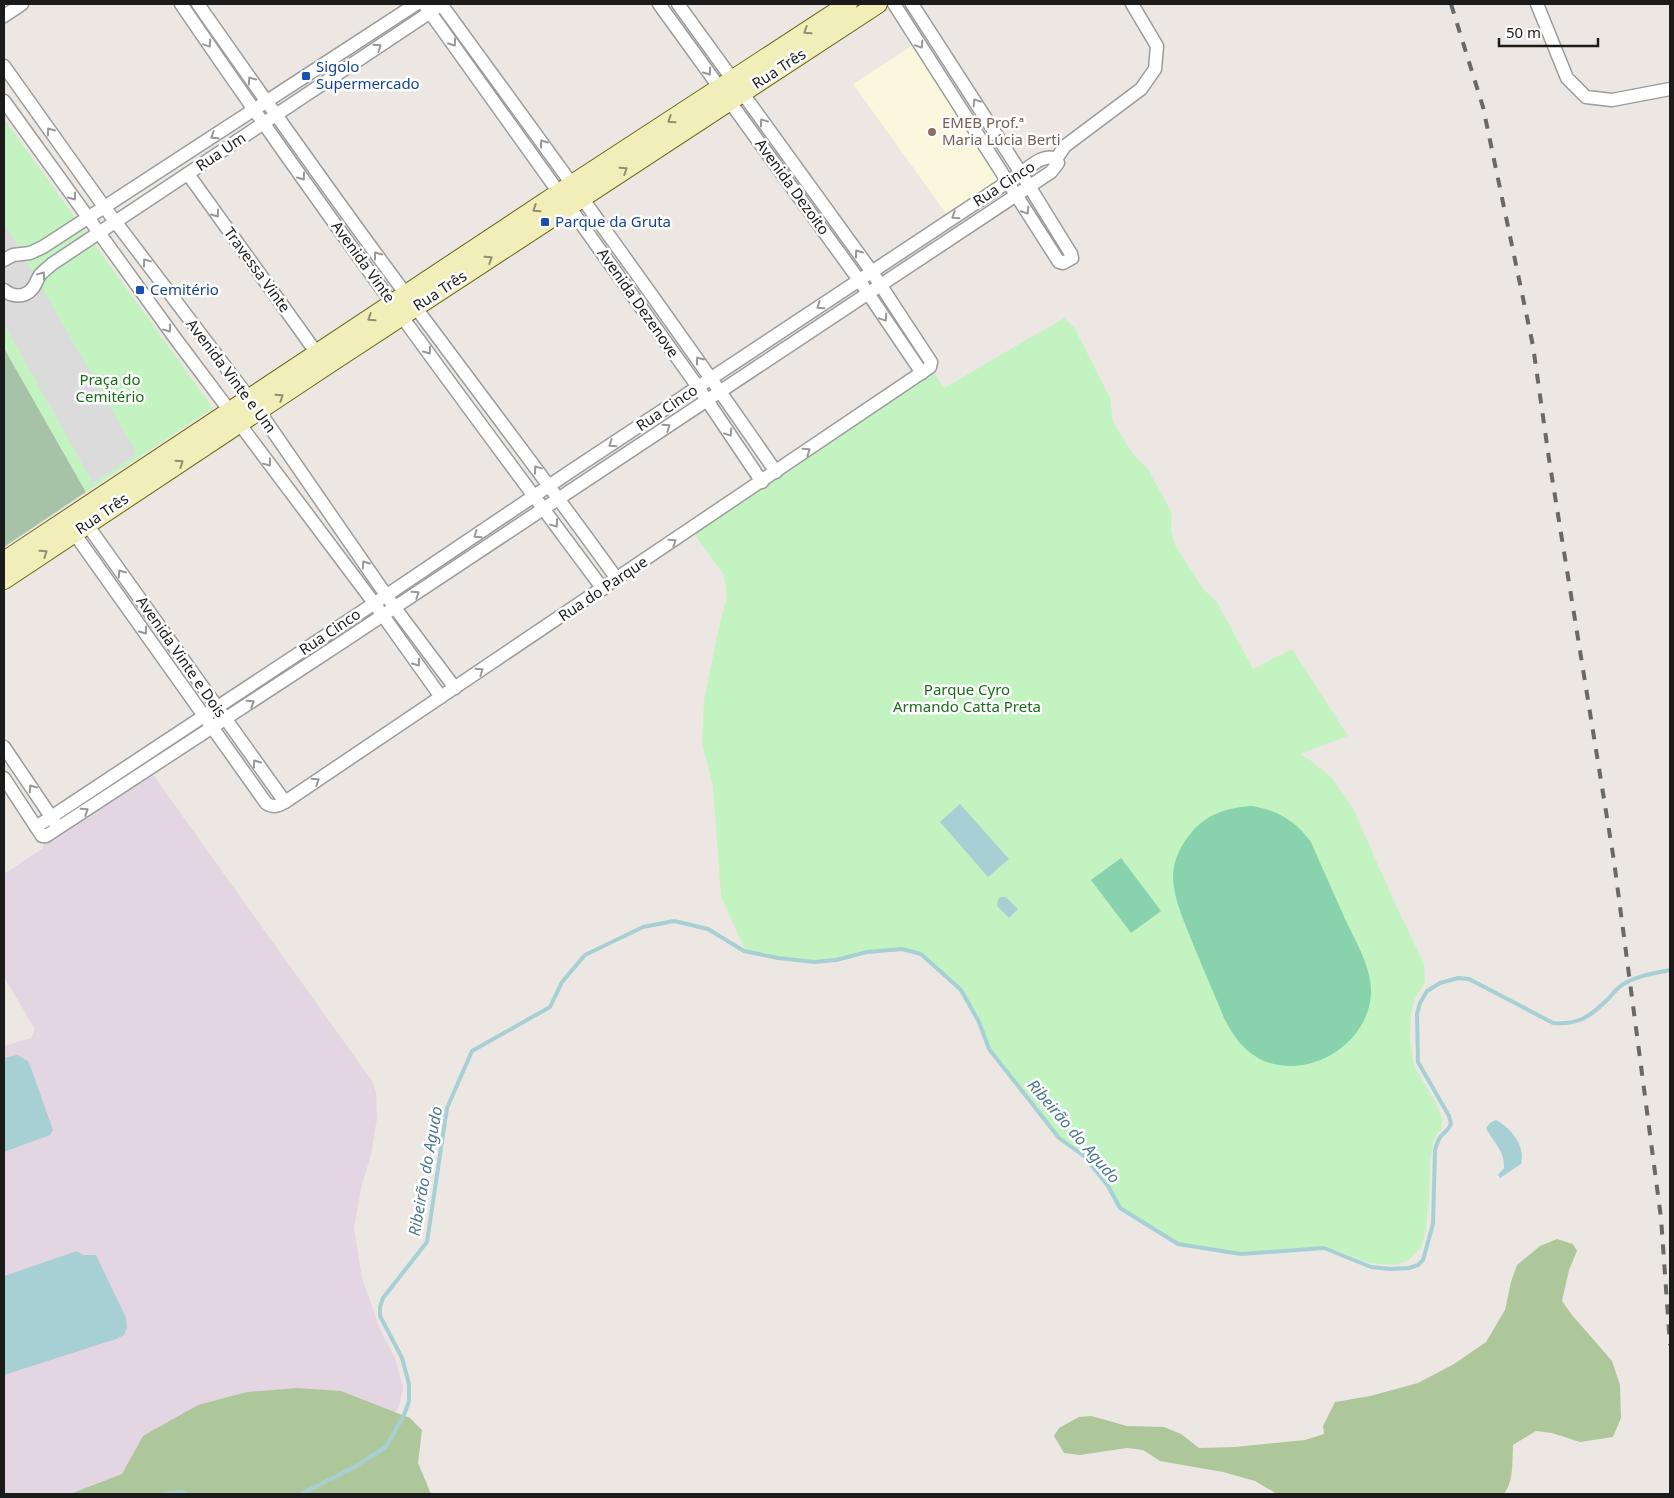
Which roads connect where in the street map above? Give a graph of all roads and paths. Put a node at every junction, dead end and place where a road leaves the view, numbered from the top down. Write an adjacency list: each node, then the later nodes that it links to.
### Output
1 (22, 4): 15 (street)
2 (181, 4): 23 (street, Avenida Vinte, one-way to 23)
3 (198, 4): 22 (street, Avenida Vinte, one-way to 3)
4 (416, 4): 22 (street, Rua Um)
5 (442, 4): 14 (street, Rua Um); 33 (street, Avenida Dezenove, one-way to 5)
6 (660, 4): 17 (street, Avenida Dezoito)
7 (678, 4): 16 (street, Avenida Dezoito)
8 (848, 4): 20 (street, Rua Três, one-way to 20)
9 (878, 4): 20 (street, Rua Três)
10 (894, 4): 31 (street, one-way to 31)
11 (912, 4): 29 (street, one-way to 11)
12 (1132, 4): 27 (street)
13 (1537, 4): 19 (street)
14 (427, 8): 24 (street, Rua Um, one-way to 14); 33 (street, Avenida Dezenove, one-way to 33)
15 (4, 16)
16 (702, 37): 17 (street); 20 (street, Avenida Dezoito)
17 (689, 46): 20 (street, Avenida Dezoito, one-way to 20)
18 (4, 66): 35 (street, Avenida Vinte e Um, one-way to 18)
19 (1670, 89)
20 (731, 90): 26 (street, Avenida Dezoito, one-way to 20); 28 (street, Avenida Dezoito); 33 (street, Rua Três)
21 (4, 101): 36 (street, Avenida Vinte e Um, one-way to 36)
22 (266, 102): 23 (street, Rua Um); 24 (street, Avenida Vinte)
23 (254, 110): 25 (street, Avenida Vinte); 35 (street, Rua Um, one-way to 35)
24 (276, 115): 25 (street, Rua Um); 45 (street, Avenida Vinte, one-way to 24)
25 (263, 124): 30 (street, Rua Um); 45 (street, Avenida Vinte, one-way to 45)
26 (786, 153): 28 (street); 40 (street, Avenida Dezoito, one-way to 26)
27 (1056, 159): 29 (street, Rua Cinco); 32 (street, Rua Cinco)
28 (774, 162): 41 (street, Avenida Dezoito)
29 (1021, 173): 31 (street, Rua Cinco); 32 (street)
30 (188, 174): 37 (street, Rua Um); 48 (street, Travessa Vinte, one-way to 48)
31 (1008, 181): 34 (street); 40 (street, Rua Cinco, one-way to 40)
32 (1030, 186): 34 (street, Rua Cinco); 34 (street, one-way to 32)
33 (571, 195): 45 (street, Rua Três); 46 (street, Avenida Dezenove); 47 (street, Avenida Dezenove)
34 (1016, 195): 42 (street, Rua Cinco)
35 (105, 208): 36 (street, Rua Um); 37 (street, Avenida Vinte e Um)
36 (88, 218): 38 (street, Avenida Vinte e Um); 39 (street, Rua Um)
37 (115, 222): 38 (street, Rua Um); 54 (street, Avenida Vinte e Um, one-way to 37)
38 (98, 233): 43 (street, Rua Um, one-way to 38); 55 (street, Avenida Vinte e Um, one-way to 55)
39 (4, 260)
40 (872, 272): 41 (street, Rua Cinco); 42 (street, Avenida Dezoito)
41 (859, 280): 44 (street, Avenida Dezoito); 50 (street, Rua Cinco, one-way to 50)
42 (880, 284): 44 (street, Rua Cinco); 49 (street, Avenida Dezoito)
43 (4, 290)
44 (868, 292): 49 (street, Avenida Dezoito, one-way to 49); 52 (street, Rua Cinco)
45 (404, 305): 48 (street, Rua Três); 58 (street, Avenida Vinte, one-way to 45); 59 (street, Avenida Vinte, one-way to 59)
46 (668, 316): 47 (street); 50 (street, Avenida Dezenove, one-way to 46)
47 (654, 325): 51 (street, Avenida Dezenove)
48 (321, 360): 54 (street, Rua Três)
49 (926, 370): 56 (street, Rua do Parque, one-way to 49)
50 (712, 378): 51 (street, Rua Cinco); 52 (street, Avenida Dezenove)
51 (698, 387): 53 (street, Avenida Dezenove); 58 (street, Rua Cinco, one-way to 58)
52 (720, 391): 53 (street, Rua Cinco); 56 (street, Avenida Dezenove)
53 (707, 400): 57 (street, Avenida Dezenove, one-way to 57); 60 (street, Rua Cinco, one-way to 53)
54 (253, 405): 55 (street, Rua Três); 67 (street, Avenida Vinte e Um, one-way to 54)
55 (234, 417): 62 (street, Rua Três); 68 (street, Avenida Vinte e Um, one-way to 68)
56 (776, 472): 57 (street, Rua do Parque)
57 (762, 482): 64 (street, Rua do Parque, one-way to 57)
58 (550, 486): 59 (street, Rua Cinco); 60 (street, Avenida Vinte)
59 (534, 496): 61 (street, Avenida Vinte); 67 (street, Rua Cinco, one-way to 67)
60 (559, 499): 61 (street, Rua Cinco); 64 (street, Avenida Vinte)
61 (544, 509): 66 (street, Avenida Vinte, one-way to 66); 69 (street, Rua Cinco, one-way to 61)
62 (76, 522): 63 (street, Rua Três); 65 (street, Rua Três, one-way to 62); 73 (street, Avenida Vinte e Dois, one-way to 62); 74 (street, Avenida Vinte e Dois, one-way to 74)
63 (4, 561)
64 (617, 579): 66 (street, Rua do Parque)
65 (4, 580)
66 (603, 589): 71 (street, Rua do Parque, one-way to 66)
67 (387, 595): 68 (street, Rua Cinco); 69 (street, Avenida Vinte e Um)
68 (374, 603): 70 (street, Avenida Vinte e Um); 73 (street, Rua Cinco)
69 (395, 608): 70 (street, Rua Cinco); 71 (street, Avenida Vinte e Um)
70 (383, 616): 72 (street, Avenida Vinte e Um, one-way to 72); 75 (street, Rua Cinco, one-way to 70)
71 (454, 688): 72 (street, Rua do Parque)
72 (441, 697): 79 (street, Rua do Parque, one-way to 72)
73 (216, 708): 74 (street, Rua Cinco); 75 (street, Avenida Vinte e Dois)
74 (204, 716): 76 (street, Avenida Vinte e Dois); 80 (street, Rua Cinco)
75 (225, 720): 76 (street, Rua Cinco); 79 (street, Avenida Vinte e Dois, one-way to 75)
76 (212, 727): 79 (street, Avenida Vinte e Dois); 82 (street, Rua Cinco, one-way to 76)
77 (4, 747): 80 (street, one-way to 77)
78 (4, 778): 81 (street)
79 (279, 804)
80 (52, 817): 81 (street, Rua Cinco); 82 (street)
81 (36, 826): 82 (street, Rua Cinco)
82 (59, 828)

